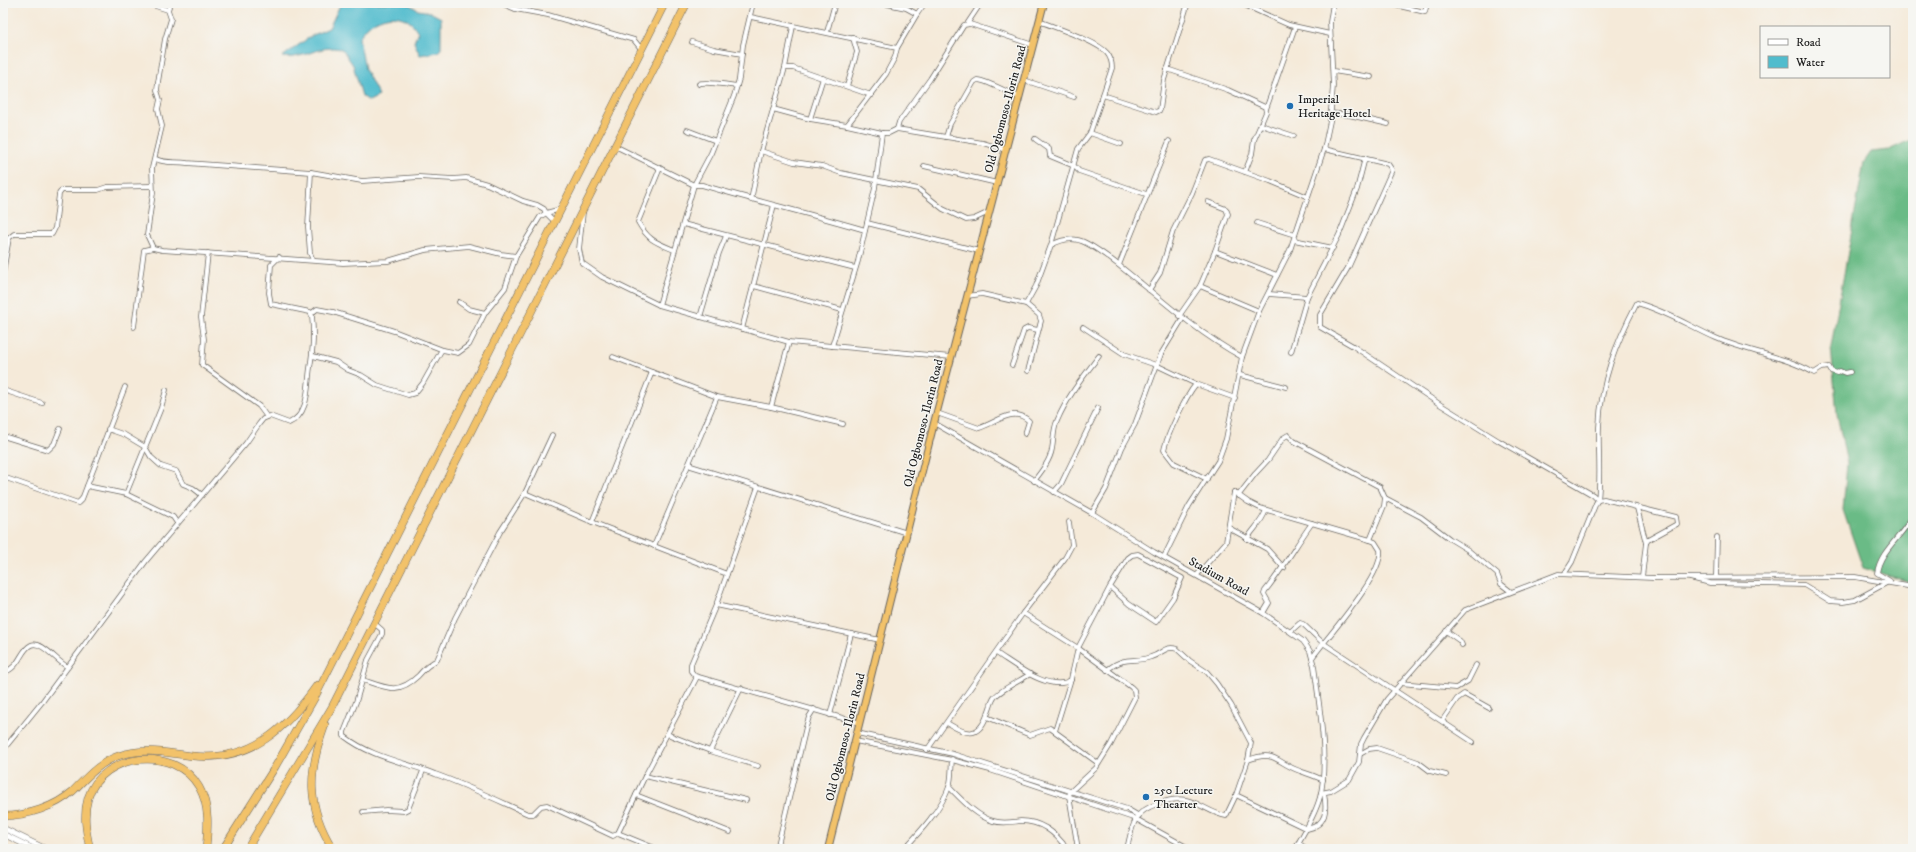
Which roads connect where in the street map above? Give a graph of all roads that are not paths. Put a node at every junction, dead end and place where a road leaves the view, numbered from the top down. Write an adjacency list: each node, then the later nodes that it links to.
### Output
1 (112, 3): 17 (street)
2 (170, 3): 17 (street)
3 (501, 3): 30 (street)
4 (665, 3): 30 (highway)
5 (687, 3): 62 (highway)
6 (753, 3): 19 (street)
7 (835, 3): 24 (street)
8 (882, 3): 18 (street)
9 (925, 3): 18 (street)
10 (981, 3): 21 (street)
11 (1188, 3): 33 (street)
12 (1240, 3): 23 (street)
13 (1333, 3): 25 (street)
14 (1386, 3): 15 (street)
15 (1427, 3)
16 (1043, 4): 20 (highway, Old Ogbomoso-Ilorin Road)
17 (168, 10): 67 (street)
18 (917, 14): 29 (street)
19 (751, 17): 22 (street); 31 (street)
20 (1040, 21): 28 (highway, Old Ogbomoso-Ilorin Road); 42 (street)
21 (967, 24): 28 (street); 52 (street)
22 (794, 26): 24 (street); 32 (street)
23 (1295, 27): 25 (street); 46 (street)
24 (827, 32): 26 (street)
25 (1330, 34): 34 (street)
26 (853, 38): 29 (street); 40 (street)
27 (692, 42): 31 (street)
28 (1033, 45): 37 (highway, Old Ogbomoso-Ilorin Road)
29 (897, 48): 41 (street)
30 (642, 50): 84 (highway)
31 (742, 54): 39 (street)
32 (785, 68): 36 (street); 45 (street)
33 (1167, 69): 42 (street); 46 (street)
34 (1333, 71): 35 (street); 47 (street)
35 (1370, 77)
36 (823, 78): 40 (street); 48 (street)
37 (1024, 80): 43 (highway, Old Ogbomoso-Ilorin Road); 44 (street)
38 (699, 84): 39 (street)
39 (737, 86): 59 (street)
40 (848, 86): 41 (street)
41 (871, 95): 50 (street)
42 (1103, 95): 55 (street)
43 (1019, 97): 57 (street); 64 (highway, Old Ogbomoso-Ilorin Road)
44 (1074, 97)
45 (773, 109): 48 (street); 65 (street)
46 (1266, 109): 51 (street)
47 (1330, 113): 49 (street); 63 (street)
48 (810, 119): 50 (street)
49 (1388, 124)
50 (847, 125): 54 (street)
51 (1261, 125): 56 (street); 73 (street)
52 (897, 129): 54 (street); 57 (street)
53 (687, 130): 59 (street)
54 (882, 133): 75 (street)
55 (1090, 133): 61 (street); 69 (street)
56 (1294, 136)
57 (946, 137): 64 (street)
58 (1034, 139): 69 (street)
59 (716, 141): 77 (street)
60 (1169, 141): 79 (street)
61 (1120, 144)
62 (615, 146): 70 (street); 85 (highway)
63 (1324, 149): 66 (street); 80 (street)
64 (1006, 150): 76 (highway, Old Ogbomoso-Ilorin Road)
65 (761, 151): 75 (street); 81 (street)
66 (1365, 158): 98 (street); 176 (street)
67 (156, 159): 72 (street); 78 (street)
68 (924, 166): 76 (street)
69 (1074, 166): 71 (street); 74 (street)
70 (660, 168): 77 (street); 99 (street)
71 (1078, 171): 74 (street); 79 (street)
72 (311, 172): 87 (street); 105 (street)
73 (1245, 172): 80 (street); 112 (street)
74 (1071, 175): 95 (street)
75 (876, 180): 86 (street); 89 (street)
76 (997, 184): 86 (highway, Old Ogbomoso-Ilorin Road)
77 (694, 185): 81 (street); 91 (street)
78 (151, 186): 97 (street); 108 (street)
79 (1146, 194): 106 (street)
80 (1308, 197): 94 (street)
81 (751, 200): 83 (street)
82 (1208, 202): 101 (street)
83 (774, 205): 92 (street); 96 (street)
84 (561, 209): 87 (street); 88 (highway)
85 (583, 209): 118 (street); 207 (highway)
86 (989, 212): 100 (highway, Old Ogbomoso-Ilorin Road)
87 (546, 213): 88 (street); 103 (street)
88 (555, 222): 219 (highway)
89 (867, 223): 92 (street); 100 (street)
90 (1257, 223): 94 (street)
91 (684, 224): 93 (street); 99 (street)
92 (865, 230): 107 (street)
93 (726, 236): 96 (street); 123 (street)
94 (1295, 237): 98 (street); 109 (street)
95 (1051, 245): 106 (street); 117 (street)
96 (763, 246): 107 (street); 110 (street)
97 (153, 248): 102 (street); 125 (street)
98 (1333, 248): 115 (street)
99 (674, 250): 118 (street)
100 (979, 251): 114 (highway, Old Ogbomoso-Ilorin Road)
101 (1215, 251): 109 (street); 111 (street)
102 (208, 253): 104 (street); 155 (street)
103 (516, 256): 105 (street); 122 (street)
104 (279, 257): 105 (street); 121 (street)
105 (314, 260)
106 (1119, 265): 112 (street)
107 (855, 268): 119 (street)
108 (3, 273)
109 (1277, 275): 113 (street)
110 (754, 286): 119 (street); 127 (street)
111 (1200, 286): 120 (street); 124 (street)
112 (1149, 290): 124 (street)
113 (1269, 294): 115 (street); 120 (street)
114 (967, 296): 117 (street); 136 (highway, Old Ogbomoso-Ilorin Road)
115 (1307, 297): 132 (street)
116 (459, 302): 122 (street)
117 (1026, 304): 128 (street)
118 (659, 305): 123 (street)
119 (842, 310): 130 (street)
120 (1259, 311): 137 (street)
121 (312, 313): 131 (street); 133 (street)
122 (485, 313): 131 (street)
123 (700, 317): 127 (street)
124 (1181, 317): 137 (street); 139 (street)
125 (134, 327)
126 (1083, 327): 139 (street)
127 (742, 329): 129 (street)
128 (1038, 330): 138 (street); 140 (street)
129 (789, 342): 130 (street); 152 (street)
130 (832, 346): 136 (street)
131 (443, 350): 133 (street)
132 (1291, 352)
133 (313, 356): 155 (street)
134 (1099, 356): 167 (street)
135 (613, 357): 141 (street)
136 (951, 357): 154 (highway, Old Ogbomoso-Ilorin Road)
137 (1242, 357): 143 (street)
138 (1012, 365)
139 (1156, 365): 144 (street); 179 (street)
140 (1028, 370)
141 (652, 372): 149 (street); 181 (street)
142 (1850, 372): 176 (street)
143 (1240, 375): 146 (street); 150 (street)
144 (1196, 384): 150 (street); 166 (street)
145 (125, 387): 159 (street)
146 (1286, 387)
147 (3, 390): 151 (street)
148 (166, 390): 163 (street)
149 (717, 397): 152 (street); 164 (street)
150 (1235, 398): 166 (street)
151 (42, 403)
152 (772, 407): 157 (street)
153 (1098, 408): 170 (street)
154 (937, 413): 156 (highway, Old Ogbomoso-Ilorin Road); 160 (street)
155 (267, 417): 173 (street)
156 (934, 423): 167 (street, Stadium Road); 186 (highway, Old Ogbomoso-Ilorin Road)
157 (843, 424)
158 (60, 429): 162 (street)
159 (108, 429): 163 (street); 168 (street)
160 (1025, 434)
161 (552, 435): 171 (street)
162 (3, 436)
163 (145, 447): 172 (street); 173 (street)
164 (690, 465): 169 (street); 191 (street)
165 (3, 477): 168 (street)
166 (1207, 479): 192 (street)
167 (1034, 481): 170 (street, Stadium Road)
168 (87, 486): 172 (street)
169 (758, 487): 186 (street); 195 (street)
170 (1054, 492): 179 (street, Stadium Road)
171 (525, 493): 181 (street); 225 (street)
172 (126, 494): 183 (street)
173 (202, 494): 183 (street)
174 (1238, 496): 175 (street); 178 (street); 185 (street)
175 (1385, 498): 189 (street); 203 (street)
176 (1598, 500): 177 (street); 194 (street)
177 (1637, 508): 190 (street); 190 (street)
178 (1266, 510): 184 (street); 188 (street)
179 (1092, 512): 192 (street, Stadium Road)
180 (1913, 515): 200 (street)
181 (592, 522): 191 (street)
182 (1069, 522): 205 (street)
183 (177, 523): 218 (street)
184 (1312, 523): 189 (street); 193 (street)
185 (1228, 528): 188 (street); 196 (street)
186 (907, 533): 211 (highway, Old Ogbomoso-Ilorin Road)
187 (1717, 537): 197 (street)
188 (1247, 539): 193 (street)
189 (1370, 540): 212 (street)
190 (1646, 543): 198 (street)
191 (654, 546): 195 (street)
192 (1164, 557): 196 (street, Stadium Road)
193 (1284, 568): 206 (street)
194 (1565, 573): 198 (street); 203 (street)
195 (727, 574): 204 (street)
196 (1197, 575): 206 (street, Stadium Road)
197 (1716, 576): 199 (street); 200 (street)
198 (1642, 577): 199 (street)
199 (1688, 577): 200 (street)
200 (1890, 581): 202 (street)
201 (1110, 587): 201 (street); 214 (street)
202 (1913, 587)
203 (1510, 591): 209 (street)
204 (716, 605): 210 (street); 223 (street)
205 (1023, 613): 214 (street); 215 (street)
206 (1264, 613): 208 (street, Stadium Road)
207 (374, 623): 225 (street); 231 (highway)
208 (1291, 631): 212 (street); 216 (street, Stadium Road)
209 (1446, 631): 213 (street); 226 (street)
210 (851, 634): 211 (street); 234 (street)
211 (880, 640): 237 (highway, Old Ogbomoso-Ilorin Road)
212 (1323, 643): 216 (street); 229 (street)
213 (1462, 645)
214 (1078, 648): 220 (street); 224 (street)
215 (996, 652): 222 (street); 238 (street)
216 (1312, 658): 257 (street, Stadium Road)
217 (1476, 665): 227 (street)
218 (68, 667): 221 (street); 245 (street)
219 (329, 668): 265 (highway); 277 (highway)
220 (1107, 670): 251 (street); 252 (street)
221 (3, 673)
222 (1030, 674): 224 (street); 235 (street)
223 (697, 677): 228 (street); 241 (street)
224 (1071, 679): 239 (street)
225 (363, 680): 254 (street)
226 (1400, 683): 227 (street); 229 (street)
227 (1461, 686): 230 (street)
228 (741, 688): 233 (street); 246 (street)
229 (1395, 689): 236 (street); 249 (street)
230 (1464, 694): 232 (street); 236 (street)
231 (332, 707): 278 (highway); 279 (highway)
232 (1489, 708)
233 (814, 709): 234 (street); 281 (street)
234 (830, 715): 237 (street)
235 (986, 718): 238 (street); 239 (street)
236 (1442, 721): 243 (street)
237 (860, 723): 240 (highway, Old Ogbomoso-Ilorin Road)
238 (947, 723): 244 (street)
239 (1055, 731): 252 (street)
240 (857, 733): 242 (highway, Old Ogbomoso-Ilorin Road); 244 (street)
241 (667, 734): 246 (street); 256 (street)
242 (855, 741): 247 (street); 282 (highway, Old Ogbomoso-Ilorin Road)
243 (1473, 742)
244 (928, 749): 247 (street); 248 (street)
245 (3, 750)
246 (710, 751): 253 (street)
247 (925, 754): 250 (street)
248 (953, 754): 250 (street); 260 (street)
249 (1360, 754): 255 (street); 259 (street)
250 (952, 760): 258 (street); 260 (street)
251 (1248, 760): 257 (street); 262 (street)
252 (1098, 762): 260 (street)
253 (758, 766)
254 (423, 771): 264 (street); 271 (street)
255 (1446, 775)
256 (645, 776): 261 (street); 263 (street)
257 (1323, 780): 259 (street, Stadium Road)
258 (949, 787): 283 (street); 284 (street)
259 (1322, 793): 268 (street, Stadium Road); 268 (street)
260 (1069, 794): 266 (street); 285 (street)
261 (636, 795): 269 (street); 271 (street)
262 (1236, 795): 266 (street); 268 (street)
263 (746, 800)
264 (363, 812)
265 (3, 816)
266 (1137, 818): 286 (street); 287 (street)
267 (3, 828): 274 (street)
268 (1307, 829): 272 (street, Stadium Road)
269 (730, 832)
270 (3, 834): 273 (street)
271 (618, 834): 280 (street)
272 (1298, 844): 288 (street, Stadium Road); 289 (street)
273 (34, 849)
274 (46, 849)
275 (90, 849): 276 (highway)
276 (206, 849)
277 (223, 849)
278 (247, 849)
279 (333, 849)
280 (657, 849)
281 (777, 849)
282 (828, 849)
283 (904, 849)
284 (1067, 849)
285 (1078, 849)
286 (1126, 849)
287 (1190, 849)
288 (1294, 849)
289 (1306, 849)

